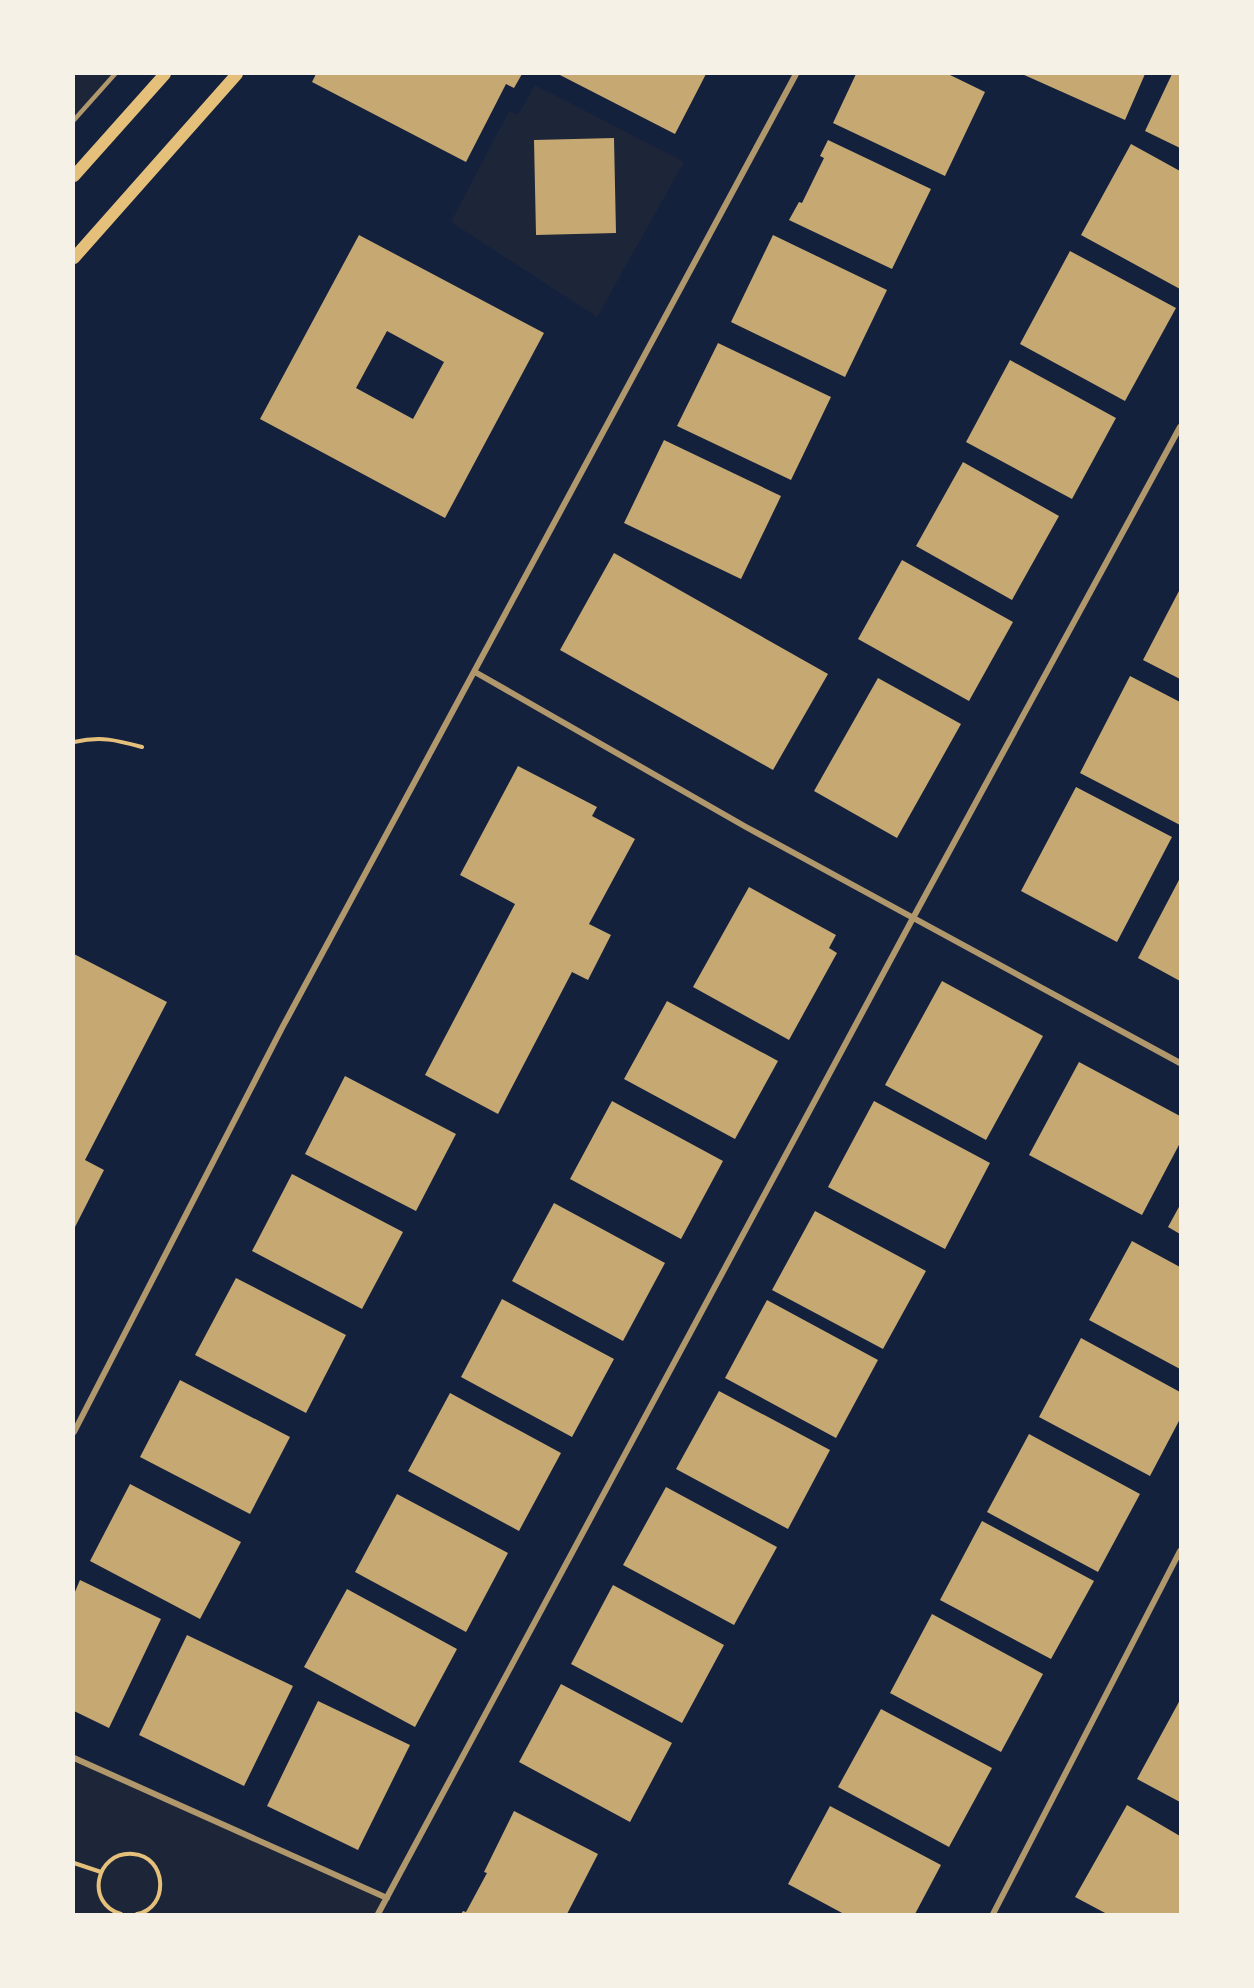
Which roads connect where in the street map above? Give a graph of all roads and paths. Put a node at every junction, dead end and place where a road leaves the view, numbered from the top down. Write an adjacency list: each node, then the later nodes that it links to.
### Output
1 (115, 74): 5 (lane)
2 (165, 74): 6 (main road)
3 (237, 74): 7 (main road)
4 (796, 74): 9 (street)
5 (74, 120)
6 (74, 176)
7 (74, 258)
8 (1180, 427): 12 (street)
9 (476, 672): 12 (street); 14 (street)
10 (74, 742): 11 (path)
11 (142, 747)
12 (913, 918): 13 (street); 19 (street)
13 (1180, 1063)
14 (74, 1432)
15 (1180, 1551): 23 (street)
16 (74, 1758): 19 (street)
17 (74, 1863): 18 (path)
18 (100, 1872): 20 (path); 21 (path)
19 (387, 1898): 22 (street)
20 (119, 1914)
21 (137, 1914)
22 (378, 1914)
23 (993, 1914)

